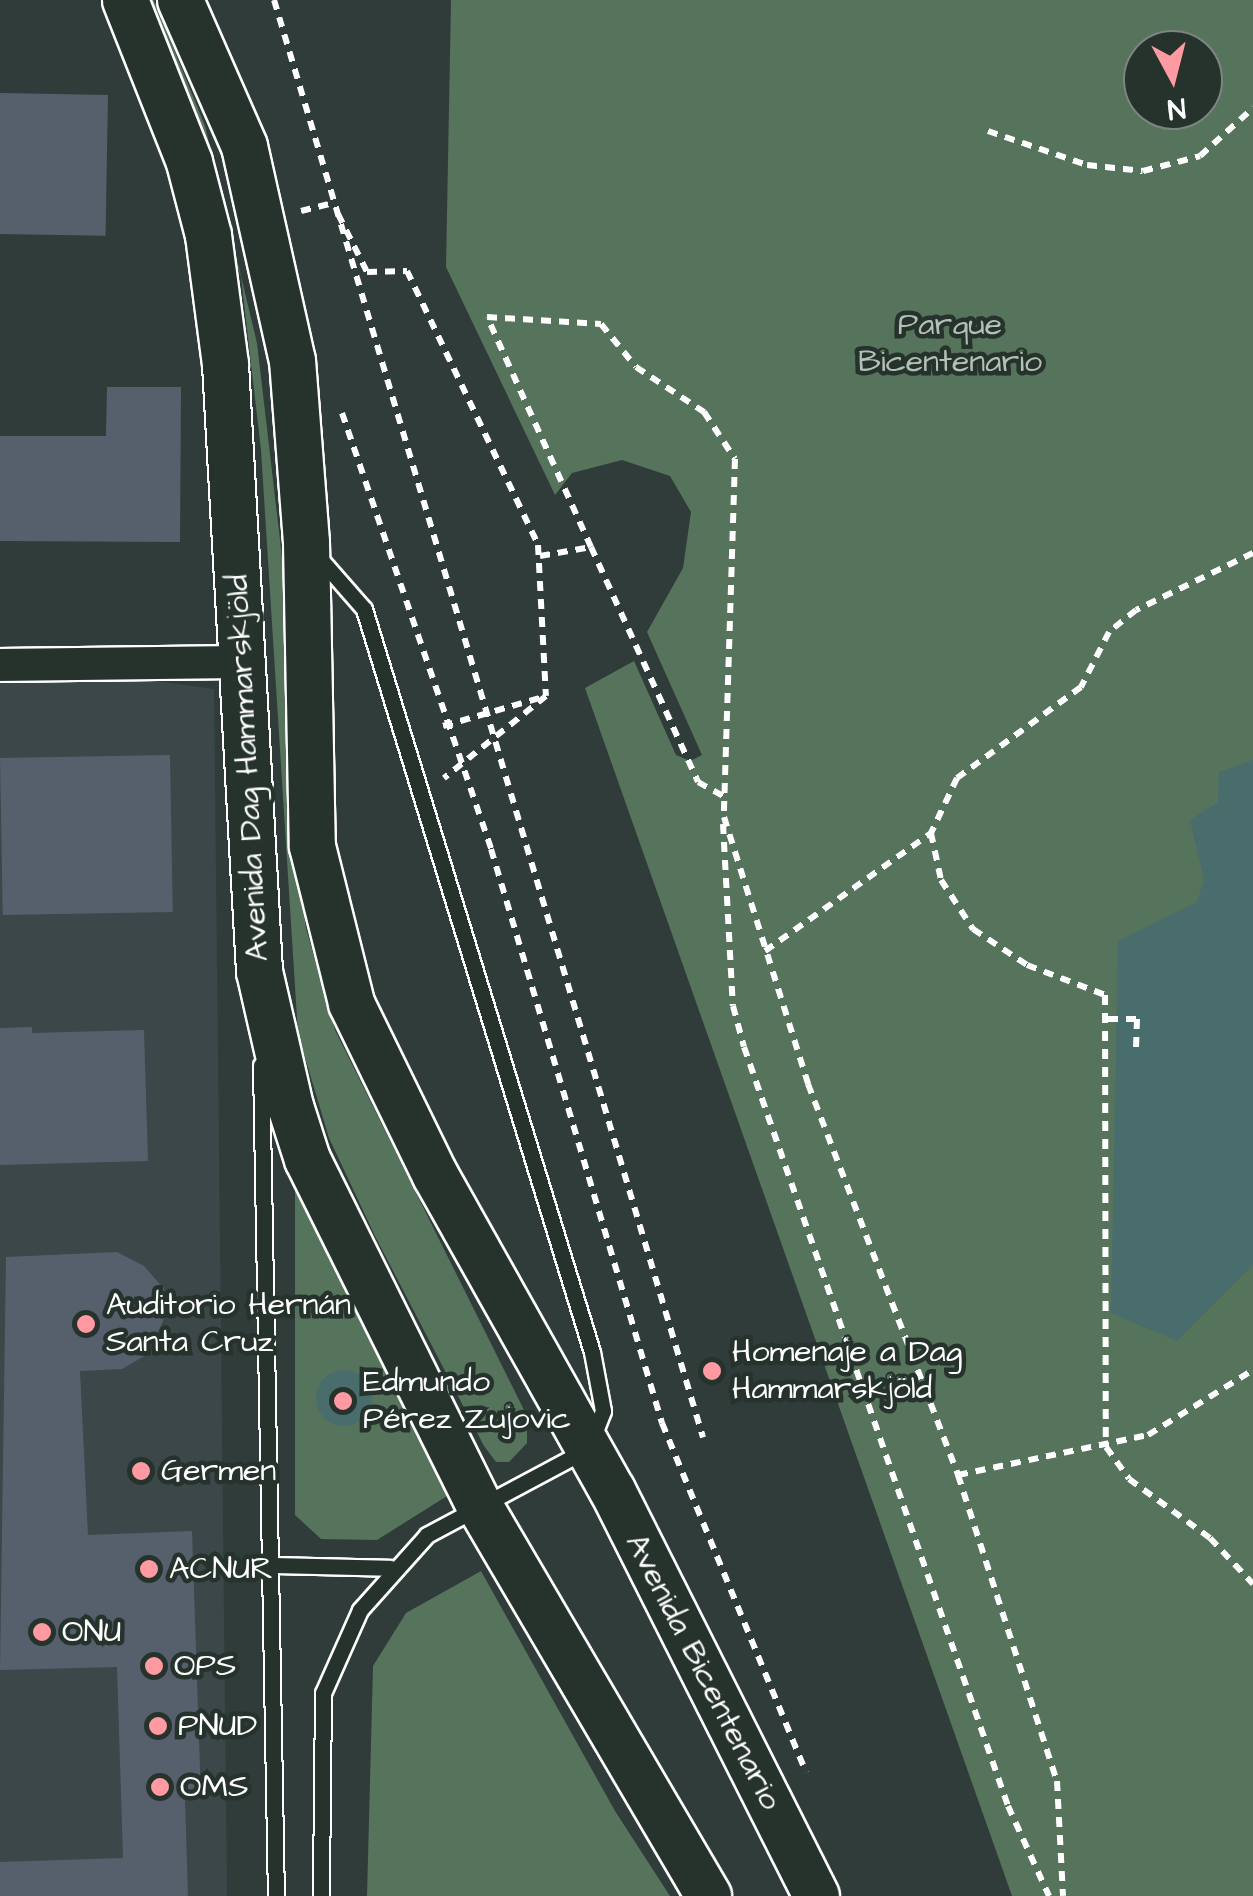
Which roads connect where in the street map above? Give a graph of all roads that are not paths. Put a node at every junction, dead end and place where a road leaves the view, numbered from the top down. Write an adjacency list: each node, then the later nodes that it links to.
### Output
1 (125, 0): 4 (main road, Avenida Dag Hammarskjöld)
2 (180, 0): 3 (main road, Avenida Dag Hammarskjöld)
3 (306, 542): 7 (lane); 7 (main road, Avenida Dag Hammarskjöld)
4 (242, 662): 5 (street); 6 (main road, Avenida Dag Hammarskjöld)
5 (0, 664)
6 (259, 971): 8 (main road, Avenida Dag Hammarskjöld); 9 (lane)
7 (588, 1449): 8 (lane); 14 (main road, Avenida Bicentenario)
8 (479, 1505): 10 (lane); 13 (main road)
9 (271, 1566): 10 (lane); 11 (lane)
10 (390, 1568): 12 (lane)
11 (276, 1896)
12 (321, 1896)
13 (708, 1896)
14 (816, 1896)

